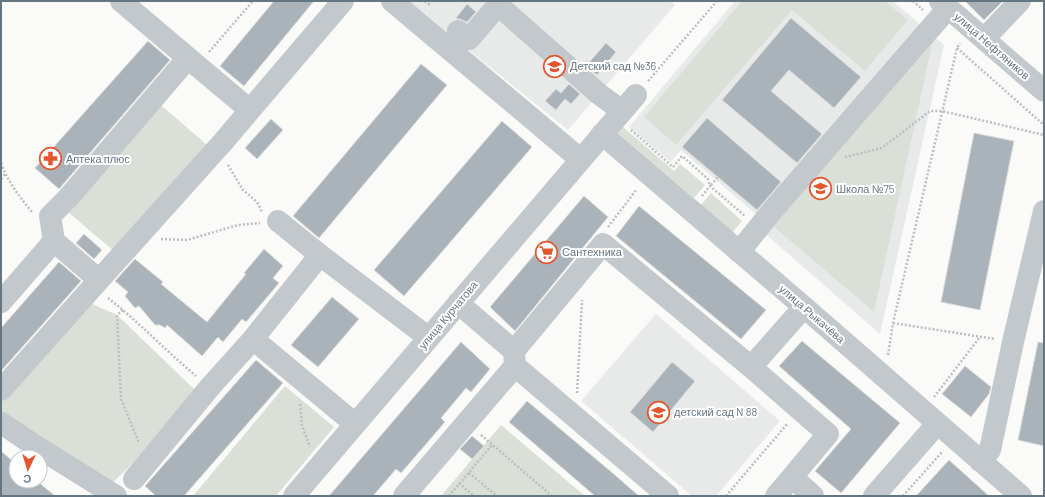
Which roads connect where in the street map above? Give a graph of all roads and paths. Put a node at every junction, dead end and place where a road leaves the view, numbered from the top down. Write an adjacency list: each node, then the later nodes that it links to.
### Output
1 (121, 1): 13 (street)
2 (253, 1): 13 (path)
3 (343, 1): 16 (street)
4 (392, 1): 23 (street)
5 (717, 1): 15 (path)
6 (1020, 1): 10 (street)
7 (500, 3): 9 (street); 15 (street)
8 (944, 5): 10 (street, улица Нефтяников); 35 (street)
9 (458, 31)
10 (984, 39): 14 (street, улица Нефтяников)
11 (962, 40): 12 (path)
12 (957, 48): 17 (path); 18 (path)
13 (192, 62): 16 (street); 33 (street)
14 (1044, 90)
15 (625, 108): 19 (street, улица Курчатова); 26 (path)
16 (250, 110): 21 (street)
17 (942, 111): 20 (path); 22 (path); 44 (path)
18 (1044, 125)
19 (602, 134): 23 (street, улица Курчатова); 35 (street, улица Рыкачёва)
20 (1044, 136)
21 (223, 142): 31 (path); 32 (street)
22 (843, 157)
23 (580, 159): 40 (street, улица Курчатова)
24 (1, 162): 25 (path)
25 (5, 174): 27 (path); 30 (path)
26 (718, 177)
27 (1, 178)
28 (641, 184): 34 (path)
29 (1044, 210): 48 (street)
30 (32, 213)
31 (278, 221): 32 (path); 36 (street)
32 (137, 238): 37 (street)
33 (54, 242): 37 (street); 39 (street)
34 (603, 244): 50 (street); 52 (street)
35 (739, 252): 42 (street, улица Рыкачёва)
36 (320, 255): 46 (street); 47 (street)
37 (99, 280): 54 (street)
38 (582, 298): 55 (path)
39 (1, 302)
40 (458, 303): 46 (street, улица Курчатова); 50 (street)
41 (118, 306): 43 (path)
42 (804, 307): 52 (street); 57 (street, улица Рыкачёва)
43 (123, 310): 51 (path); 61 (path)
44 (893, 323): 45 (path); 49 (path)
45 (980, 337): 48 (path); 57 (path)
46 (428, 338): 60 (street, улица Курчатова)
47 (253, 339): 53 (street); 68 (street)
48 (1013, 342): 64 (street)
49 (888, 356)
50 (515, 358): 59 (street); 77 (street)
51 (186, 367)
52 (751, 367): 56 (street)
53 (296, 376): 60 (street); 65 (path)
54 (1, 390)
55 (577, 396)
56 (800, 408): 67 (street); 78 (path)
57 (931, 418): 64 (street, улица Рыкачёва); 81 (street)
58 (1, 423): 71 (street)
59 (467, 423): 62 (path); 72 (street)
60 (355, 424): 65 (street, улица Курчатова)
61 (139, 444)
62 (492, 445): 66 (path); 76 (path)
63 (947, 447): 82 (path)
64 (980, 461): 83 (street, улица Рыкачёва)
65 (318, 468): 70 (street, улица Курчатова)
66 (469, 473): 69 (path); 75 (path)
67 (792, 477): 79 (street); 80 (street)
68 (134, 479)
69 (459, 483): 73 (path); 74 (path)
70 (299, 494)
71 (116, 496)
72 (404, 496)
73 (449, 496)
74 (474, 496)
75 (497, 496)
76 (552, 496)
77 (668, 496)
78 (726, 496)
79 (776, 496)
80 (813, 496)
81 (874, 496)
82 (903, 496)
83 (1021, 496)

